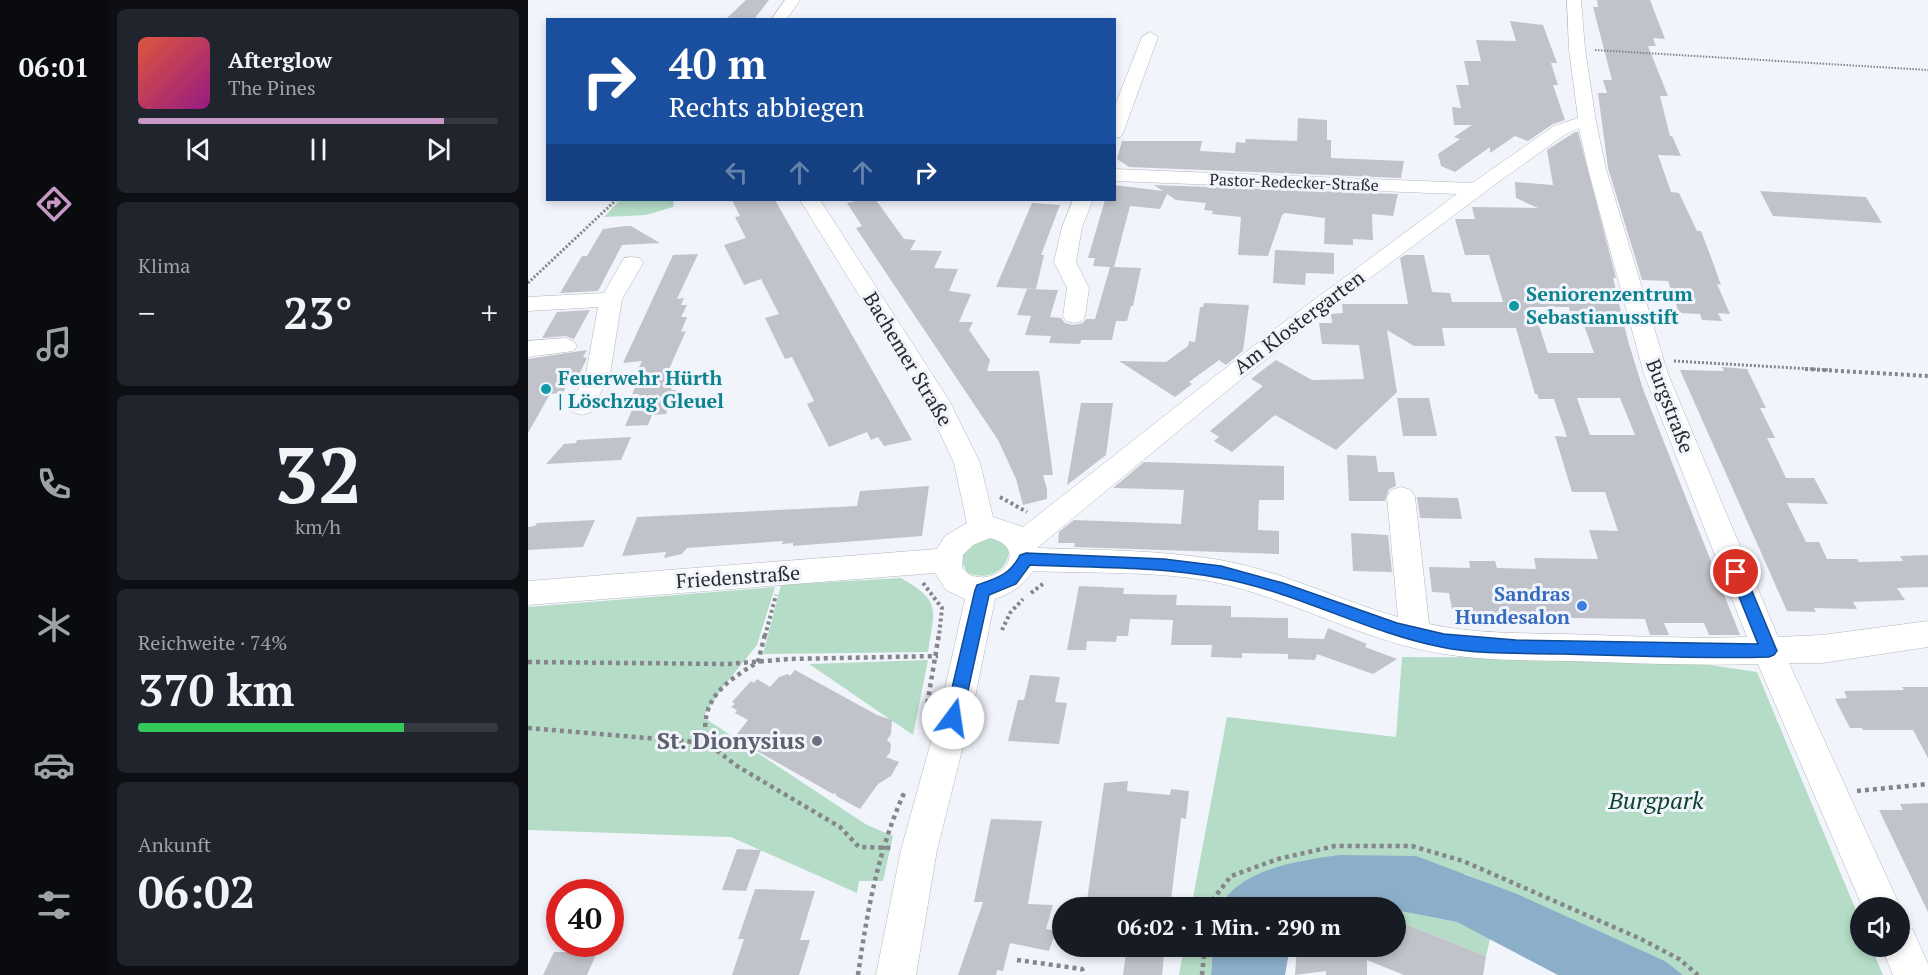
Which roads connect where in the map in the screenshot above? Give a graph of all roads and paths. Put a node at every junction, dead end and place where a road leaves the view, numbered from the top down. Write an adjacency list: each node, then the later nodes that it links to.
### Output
1 (793, 0): 3 (street)
2 (1574, 0): 5 (street, Burgstraße)
3 (780, 18)
4 (1149, 37): 8 (street)
5 (1576, 49): 6 (path); 7 (street, Burgstraße)
6 (1928, 70)
7 (1587, 122): 10 (street, Am Klostergarten); 21 (street, Burgstraße)
8 (1116, 128)
9 (1116, 175): 10 (street, Pastor-Redecker-Straße)
10 (1473, 189): 26 (street, Am Klostergarten)
11 (615, 201): 15 (path)
12 (811, 201): 25 (street, Bachemer Straße)
13 (1083, 201): 18 (street)
14 (632, 263): 16 (street)
15 (528, 283)
16 (611, 299): 17 (street); 23 (street)
17 (528, 304)
18 (1074, 316)
19 (565, 346): 20 (street)
20 (528, 349)
21 (1651, 360): 22 (path); 33 (street, Burgstraße)
22 (1928, 376)
23 (582, 406)
24 (1401, 497): 31 (street)
25 (982, 528): 26 (street); 27 (street)
26 (1024, 551): 29 (street); 31 (street)
27 (935, 560): 28 (street, Friedenstraße); 29 (street); 35 (path)
28 (782, 574): 30 (street, Friedenstraße); 37 (path)
29 (982, 590): 34 (street)
30 (528, 593)
31 (1415, 634): 33 (street)
32 (1928, 634): 33 (street)
33 (1769, 651): 43 (street, Burgstraße)
34 (968, 655): 35 (path); 45 (street)
35 (937, 657): 37 (path); 38 (path)
36 (528, 662): 37 (path)
37 (758, 662): 40 (path)
38 (924, 719)
39 (528, 728): 40 (path)
40 (707, 743): 44 (path)
41 (1928, 784): 43 (path)
42 (908, 785): 44 (path)
43 (1830, 794): 47 (street, Burgstraße)
44 (884, 848): 45 (path); 51 (path)
45 (919, 850): 52 (street)
46 (1215, 897): 55 (path)
47 (1877, 897)
48 (1204, 957): 54 (path)
49 (1905, 957): 56 (street)
50 (1017, 960): 53 (path)
51 (858, 975)
52 (896, 975)
53 (1084, 975)
54 (1202, 975)
55 (1698, 975)
56 (1913, 975)

